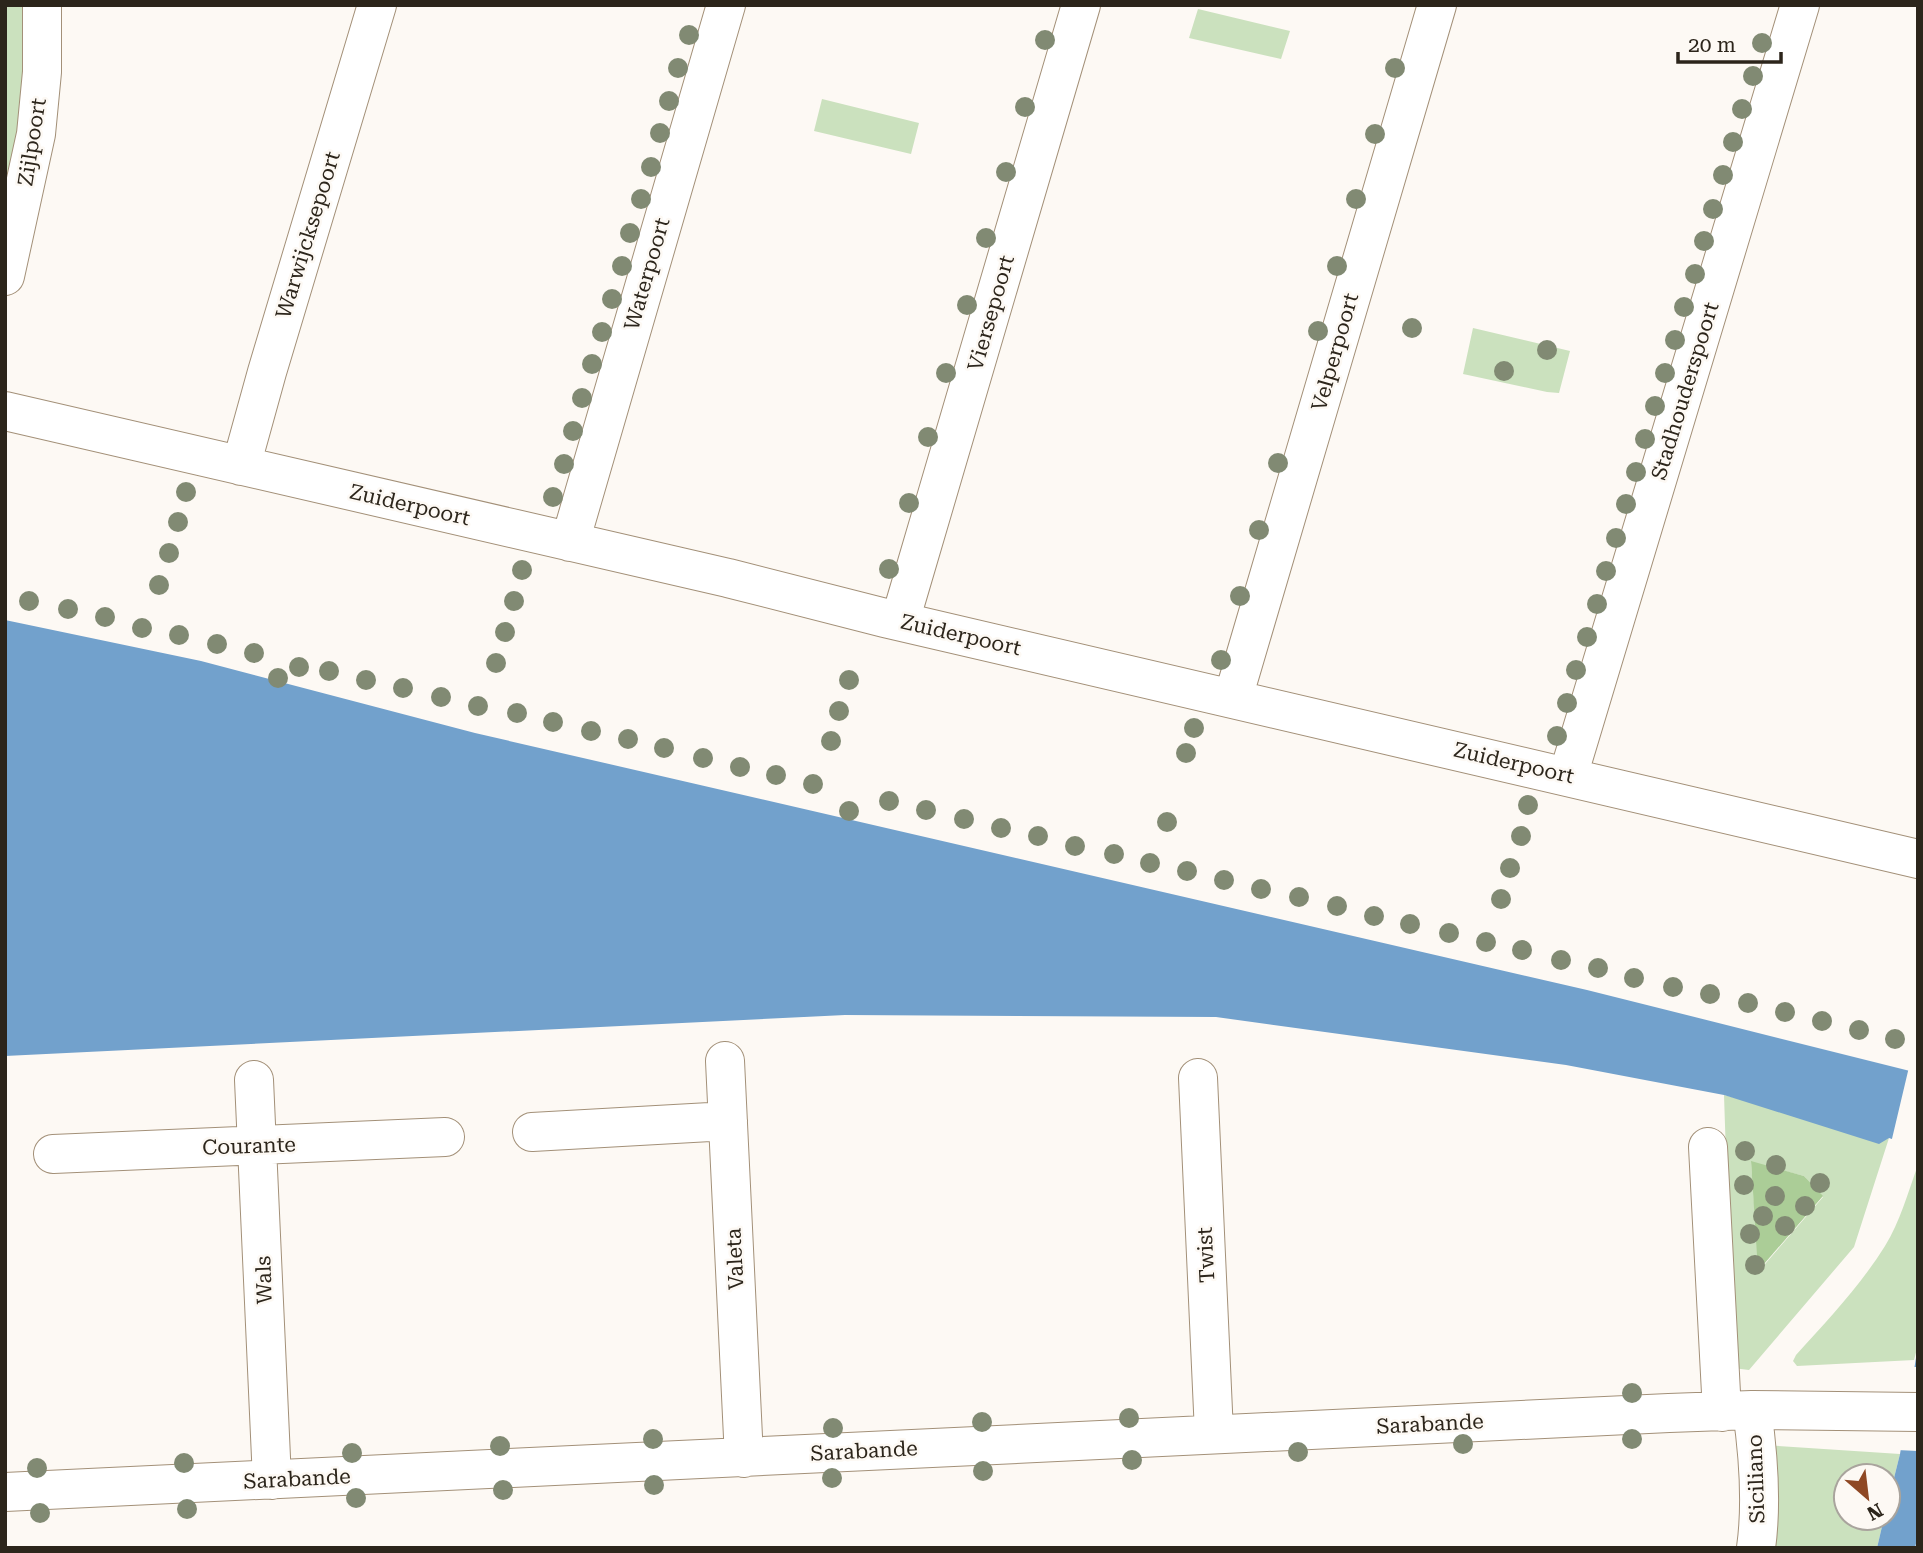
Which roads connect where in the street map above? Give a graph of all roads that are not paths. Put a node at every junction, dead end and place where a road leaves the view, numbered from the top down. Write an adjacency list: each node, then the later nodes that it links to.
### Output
1 (42, 5): 7 (street, Zijlpoort)
2 (377, 5): 9 (street, Warwijcksepoort)
3 (726, 5): 10 (street, Waterpoort)
4 (1081, 5): 11 (street, Viersepoort)
5 (1437, 5): 12 (street, Velperpoort)
6 (1800, 5): 13 (street, Stadhouderspoort)
7 (5, 276)
8 (5, 411): 9 (street, Zuiderpoort)
9 (242, 466): 10 (street, Zuiderpoort)
10 (570, 542): 11 (street, Zuiderpoort)
11 (900, 621): 12 (street, Zuiderpoort)
12 (1233, 698): 13 (street, Zuiderpoort)
13 (1568, 776): 14 (street, Zuiderpoort)
14 (1918, 859)
15 (725, 1060): 18 (street, Valeta)
16 (1198, 1078): 26 (street, Twist)
17 (254, 1080): 21 (street, Wals)
18 (728, 1121): 19 (street); 27 (street, Valeta)
19 (532, 1132)
20 (445, 1137): 21 (street, Courante)
21 (257, 1146): 23 (street, Courante); 28 (street, Wals)
22 (1708, 1147): 24 (street)
23 (53, 1154)
24 (1737, 1411): 25 (street, Sarabande); 26 (street, Sarabande); 30 (street, Siciliano)
25 (1918, 1412)
26 (1214, 1433): 27 (street, Sarabande)
27 (744, 1458): 28 (street, Sarabande)
28 (272, 1480): 29 (street, Sarabande)
29 (5, 1492)
30 (1756, 1548)

